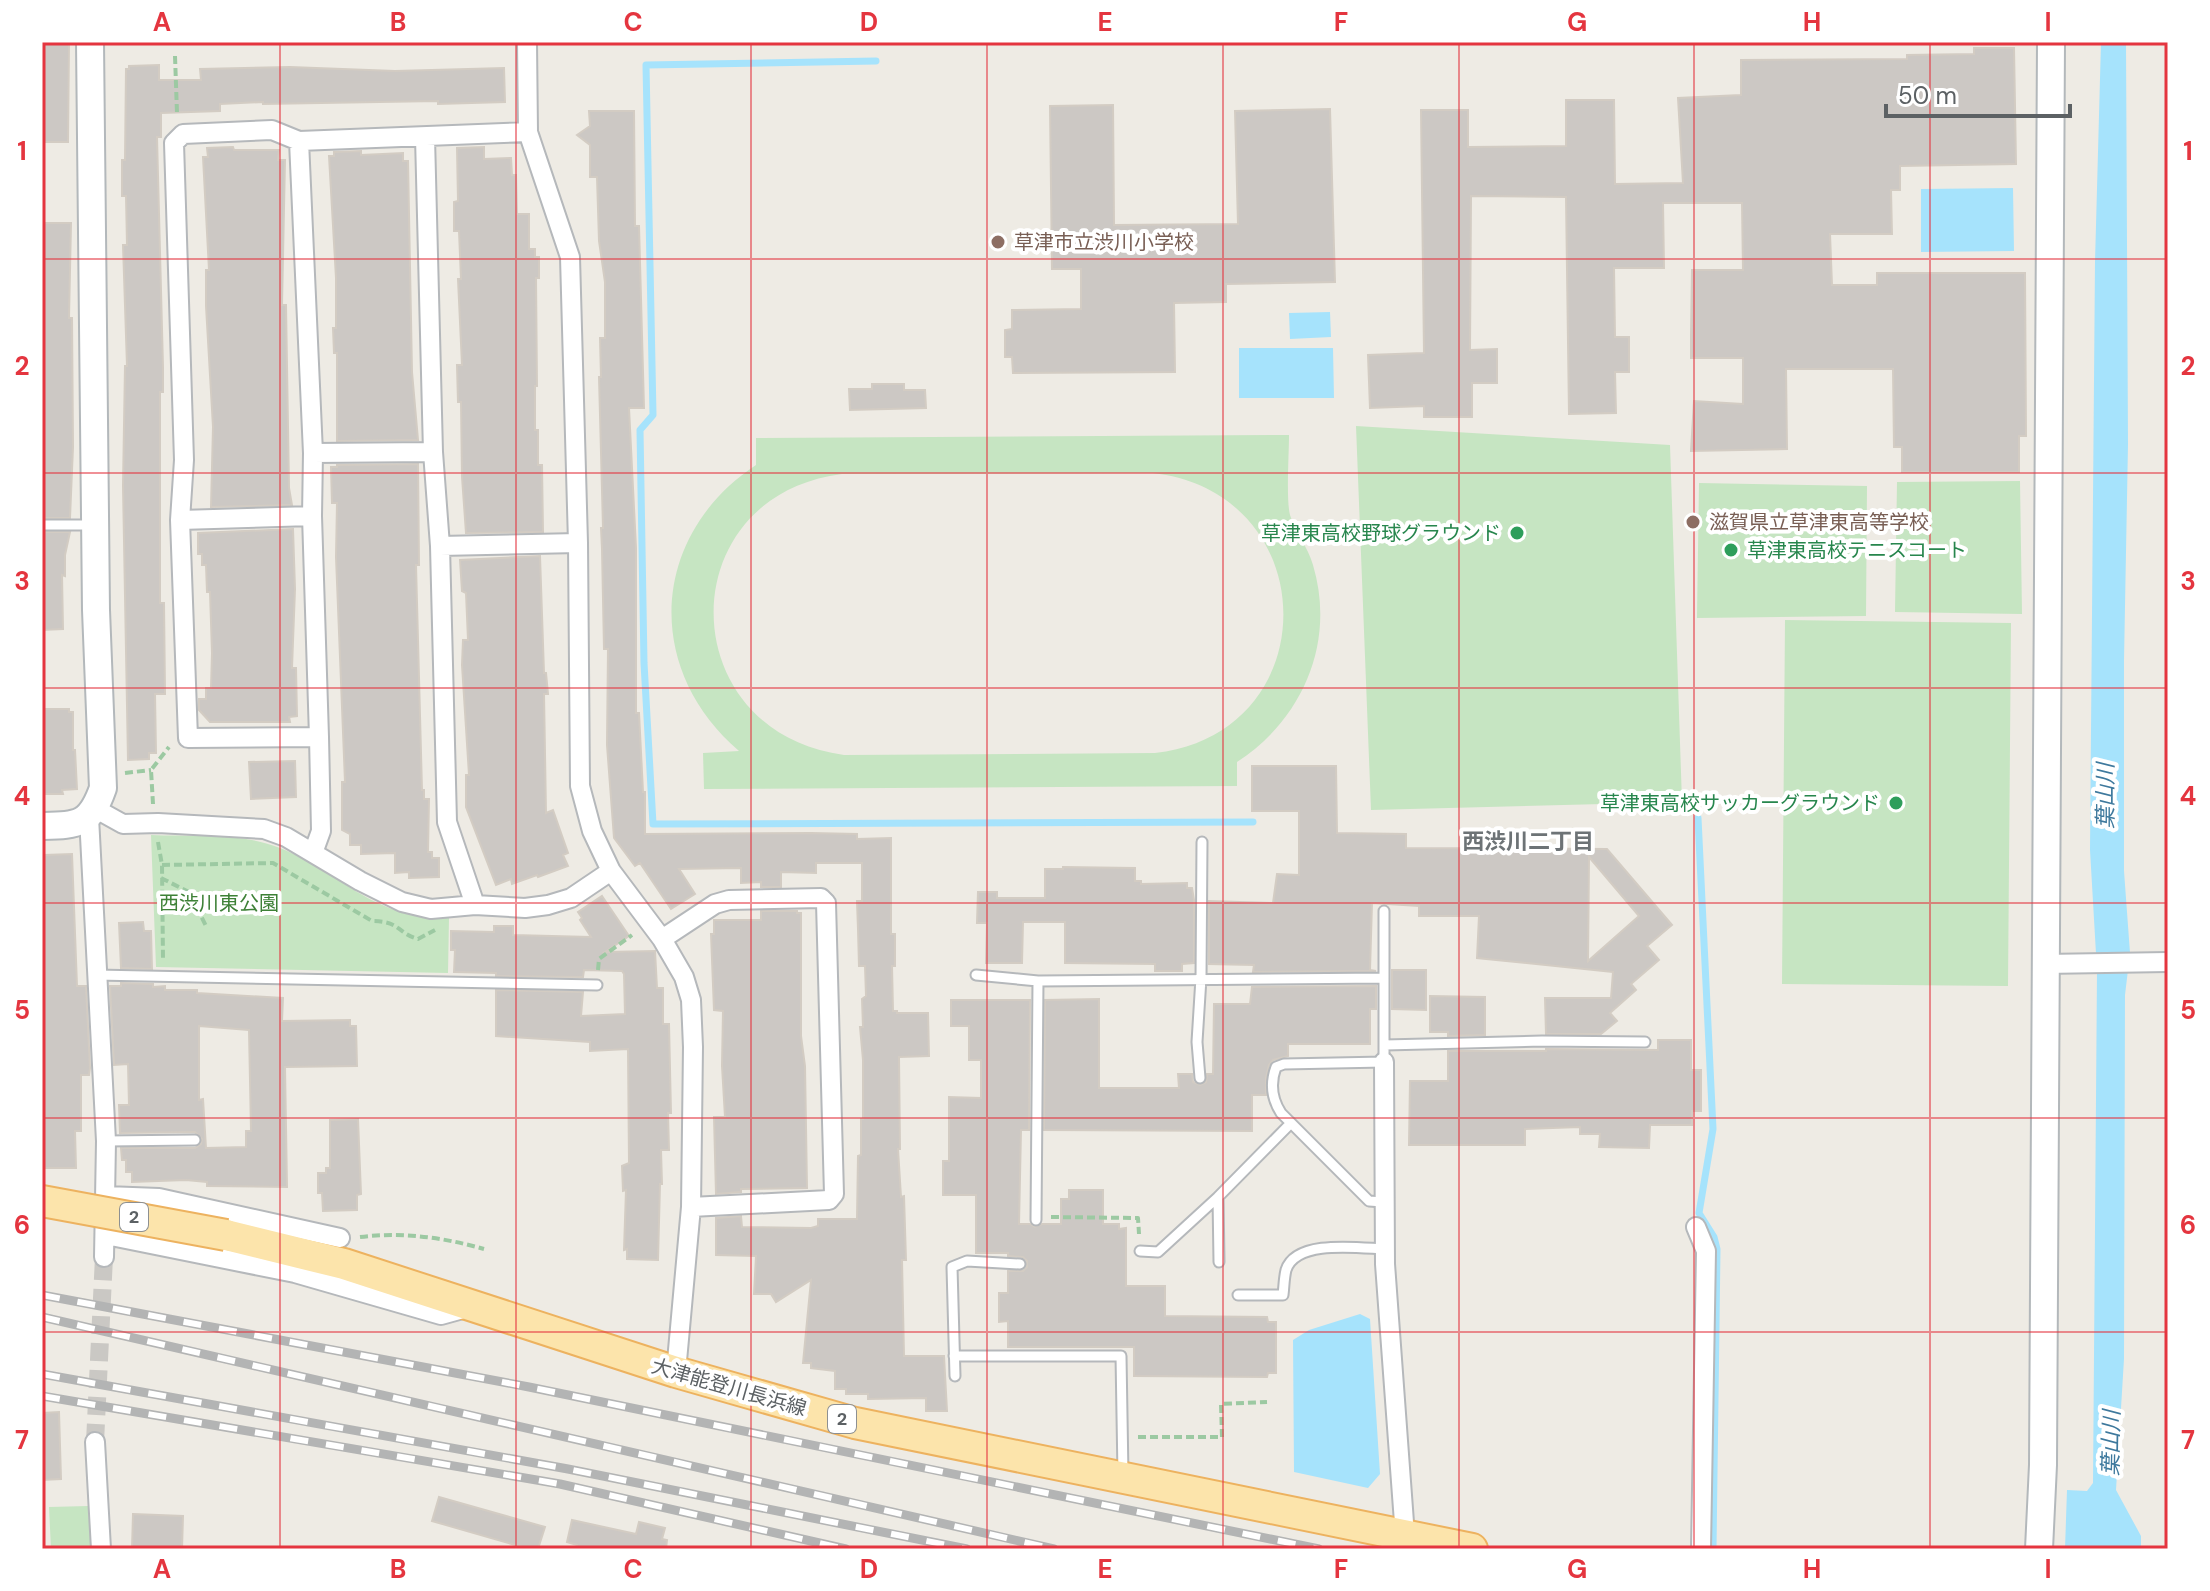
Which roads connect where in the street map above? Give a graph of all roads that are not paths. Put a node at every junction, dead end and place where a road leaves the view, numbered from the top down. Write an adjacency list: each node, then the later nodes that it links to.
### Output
1 (90, 42): 12 (street)
2 (527, 42): 4 (street)
3 (2051, 42): 25 (street)
4 (528, 132): 5 (street); 13 (street)
5 (425, 137): 6 (street); 7 (street)
6 (299, 141): 8 (street); 10 (street)
7 (433, 452): 8 (street); 14 (street)
8 (313, 453): 9 (street)
9 (312, 516): 10 (street); 15 (street)
10 (180, 520): 15 (street)
11 (42, 525): 12 (lane)
12 (95, 525): 16 (street)
13 (578, 543): 14 (street); 20 (street)
14 (440, 546): 21 (street)
15 (319, 737): 19 (street)
16 (93, 813): 17 (street); 19 (street); 26 (street)
17 (42, 826)
18 (1202, 842): 28 (lane)
19 (313, 853): 21 (street)
20 (611, 871): 21 (street); 23 (street)
21 (475, 905)
22 (1384, 911): 29 (lane)
23 (662, 939): 42 (street); 42 (street)
24 (2168, 962): 25 (street)
25 (2044, 964): 63 (street)
26 (96, 975): 31 (lane); 37 (street)
27 (976, 975): 30 (lane)
28 (1201, 978): 29 (lane); 30 (lane); 34 (lane)
29 (1384, 978): 33 (lane)
30 (1038, 981): 43 (lane)
31 (597, 985)
32 (1645, 1042): 33 (lane)
33 (1385, 1054): 35 (lane); 41 (street)
34 (1200, 1078)
35 (1291, 1123): 39 (lane); 41 (lane)
36 (195, 1140): 37 (lane)
37 (106, 1141): 38 (street)
38 (106, 1196): 45 (street); 46 (street)
39 (1218, 1197): 48 (lane); 50 (lane)
40 (42, 1201): 53 (main road, 大津能登川長浜線 / 2, bridge)
41 (1383, 1202): 47 (street)
42 (691, 1207): 55 (street)
43 (1036, 1219)
44 (1696, 1227): 62 (street)
45 (106, 1235): 49 (street); 53 (street)
46 (340, 1238)
47 (1384, 1249): 52 (lane); 59 (street)
48 (1140, 1251)
49 (104, 1257)
50 (1219, 1262)
51 (1020, 1264): 54 (lane)
52 (1238, 1295)
53 (476, 1305): 55 (main road, 大津能登川長浜線 / 2)
54 (954, 1356): 56 (lane); 58 (lane)
55 (676, 1372): 58 (main road, 大津能登川長浜線 / 2)
56 (955, 1376)
57 (95, 1442): 60 (street)
58 (1123, 1478): 59 (main road, 大津能登川長浜線 / 2)
59 (1405, 1536): 61 (main road, 大津能登川長浜線 / 2)
60 (101, 1549)
61 (1472, 1549)
62 (1701, 1549)
63 (2039, 1549)

